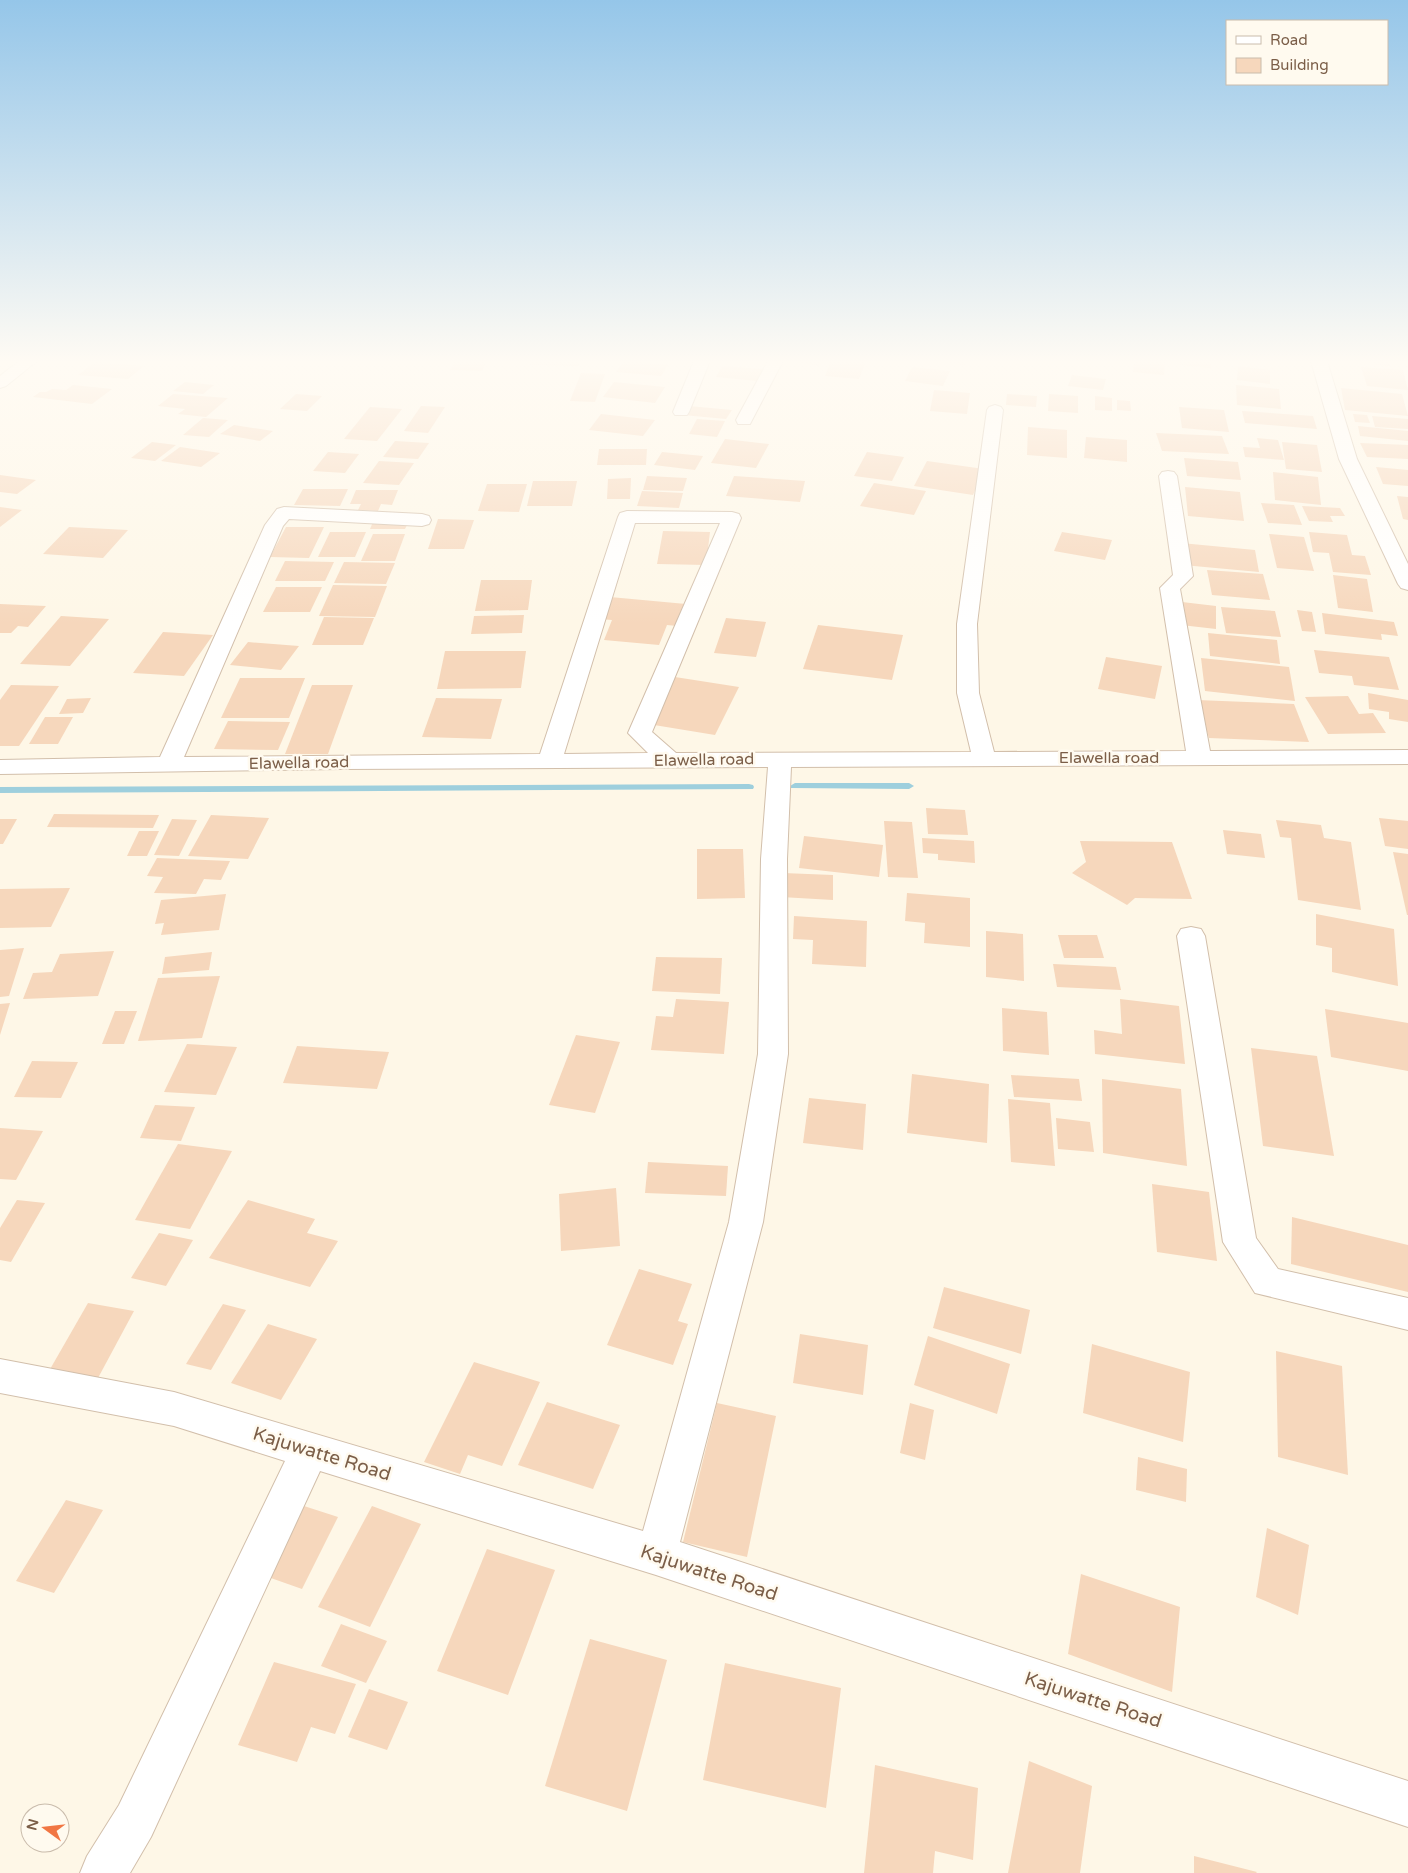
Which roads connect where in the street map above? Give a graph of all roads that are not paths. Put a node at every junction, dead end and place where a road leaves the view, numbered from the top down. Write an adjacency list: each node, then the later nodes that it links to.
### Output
1 (990, 448): 7 (street)
2 (1345, 448): 5 (street)
3 (1168, 476): 8 (street)
4 (422, 520): 12 (street)
5 (1408, 584)
6 (1408, 757): 8 (street, Elawella road)
7 (984, 758): 8 (street, Elawella road); 9 (street, Elawella road)
8 (1199, 758)
9 (780, 759): 10 (street, Elawella road); 18 (street)
10 (669, 760): 11 (street, Elawella road); 11 (street)
11 (550, 762): 12 (street, Elawella road)
12 (169, 765): 13 (street, Elawella road)
13 (0, 767)
14 (1191, 936): 15 (street)
15 (1408, 1314)
16 (0, 1376): 17 (street, Kajuwatte Road)
17 (310, 1450): 18 (street, Kajuwatte Road); 20 (street)
18 (656, 1555): 19 (street, Kajuwatte Road)
19 (1408, 1804)
20 (104, 1873)

